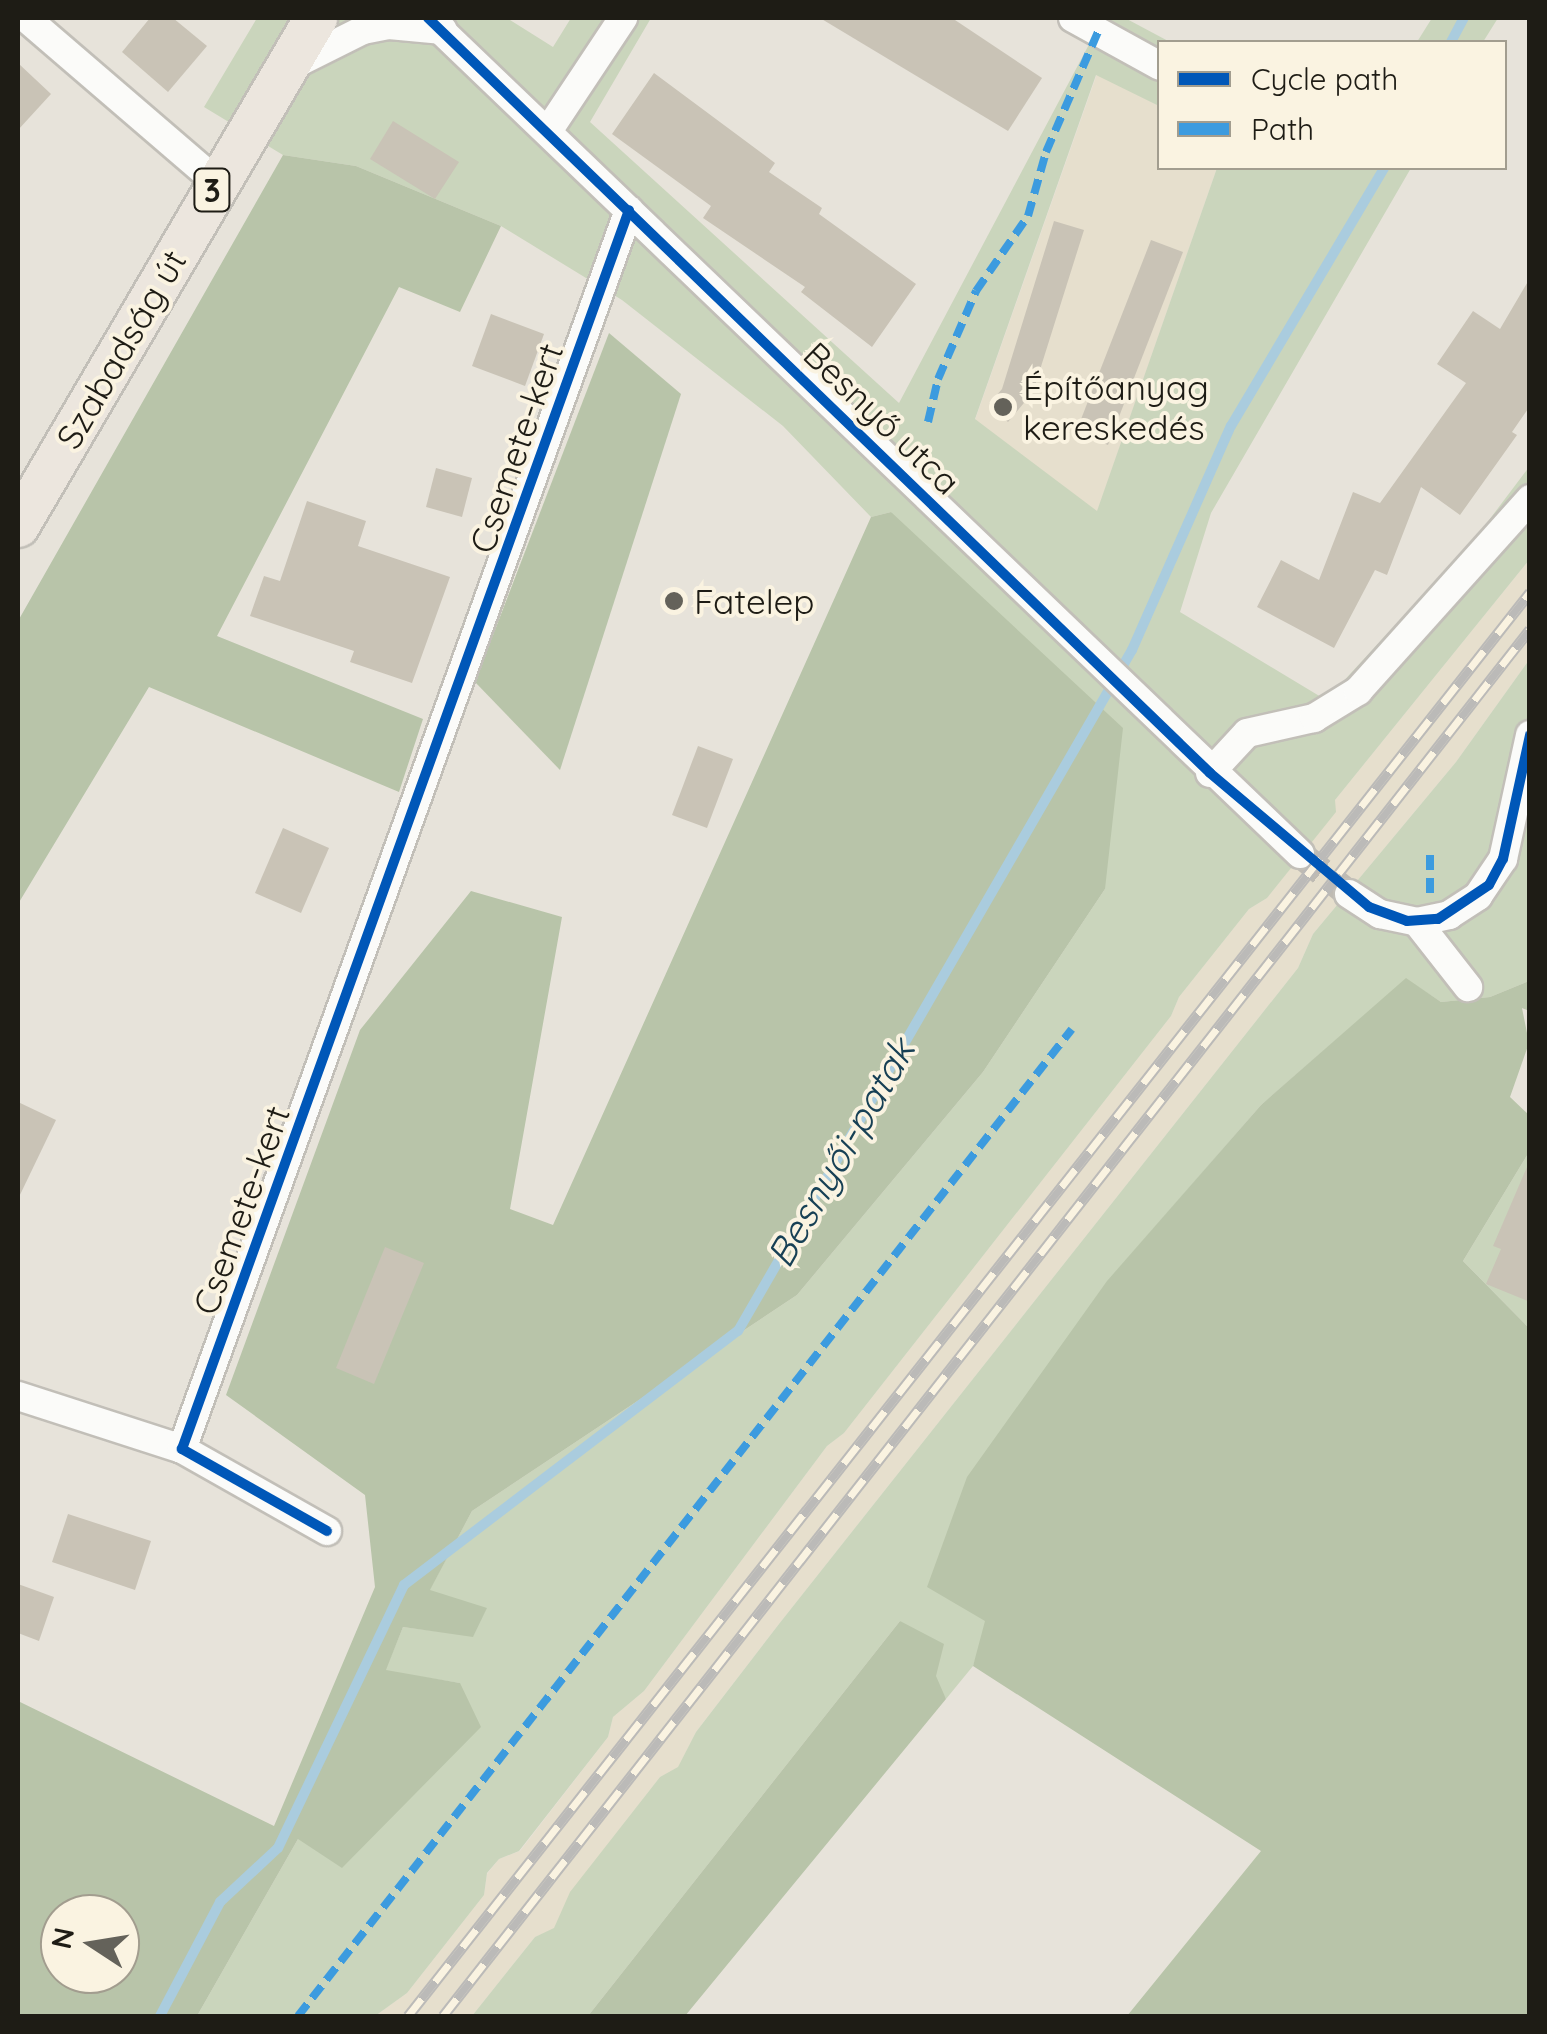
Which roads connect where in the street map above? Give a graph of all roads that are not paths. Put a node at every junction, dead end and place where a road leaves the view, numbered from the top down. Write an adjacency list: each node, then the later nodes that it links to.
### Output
1 (26, 18): 9 (street)
2 (316, 18): 7 (main road, Szabadság út / 3)
3 (623, 18): 8 (street)
4 (1073, 18): 6 (street)
5 (436, 22): 7 (street); 8 (street, Besnyő utca)
6 (1157, 64)
7 (285, 70): 9 (main road, Szabadság út / 3)
8 (548, 131): 10 (street, Besnyő utca)
9 (216, 182): 12 (main road, Szabadság út / 3)
10 (628, 210): 14 (street, Besnyő utca); 20 (street, Csemete-kert)
11 (1530, 498): 14 (street)
12 (18, 526)
13 (1530, 735): 17 (street)
14 (1210, 773): 15 (street, Besnyő utca)
15 (1300, 854)
16 (1349, 894): 17 (street)
17 (1417, 922): 18 (street)
18 (1468, 987)
19 (18, 1396): 20 (street)
20 (182, 1449): 21 (street)
21 (327, 1532)

